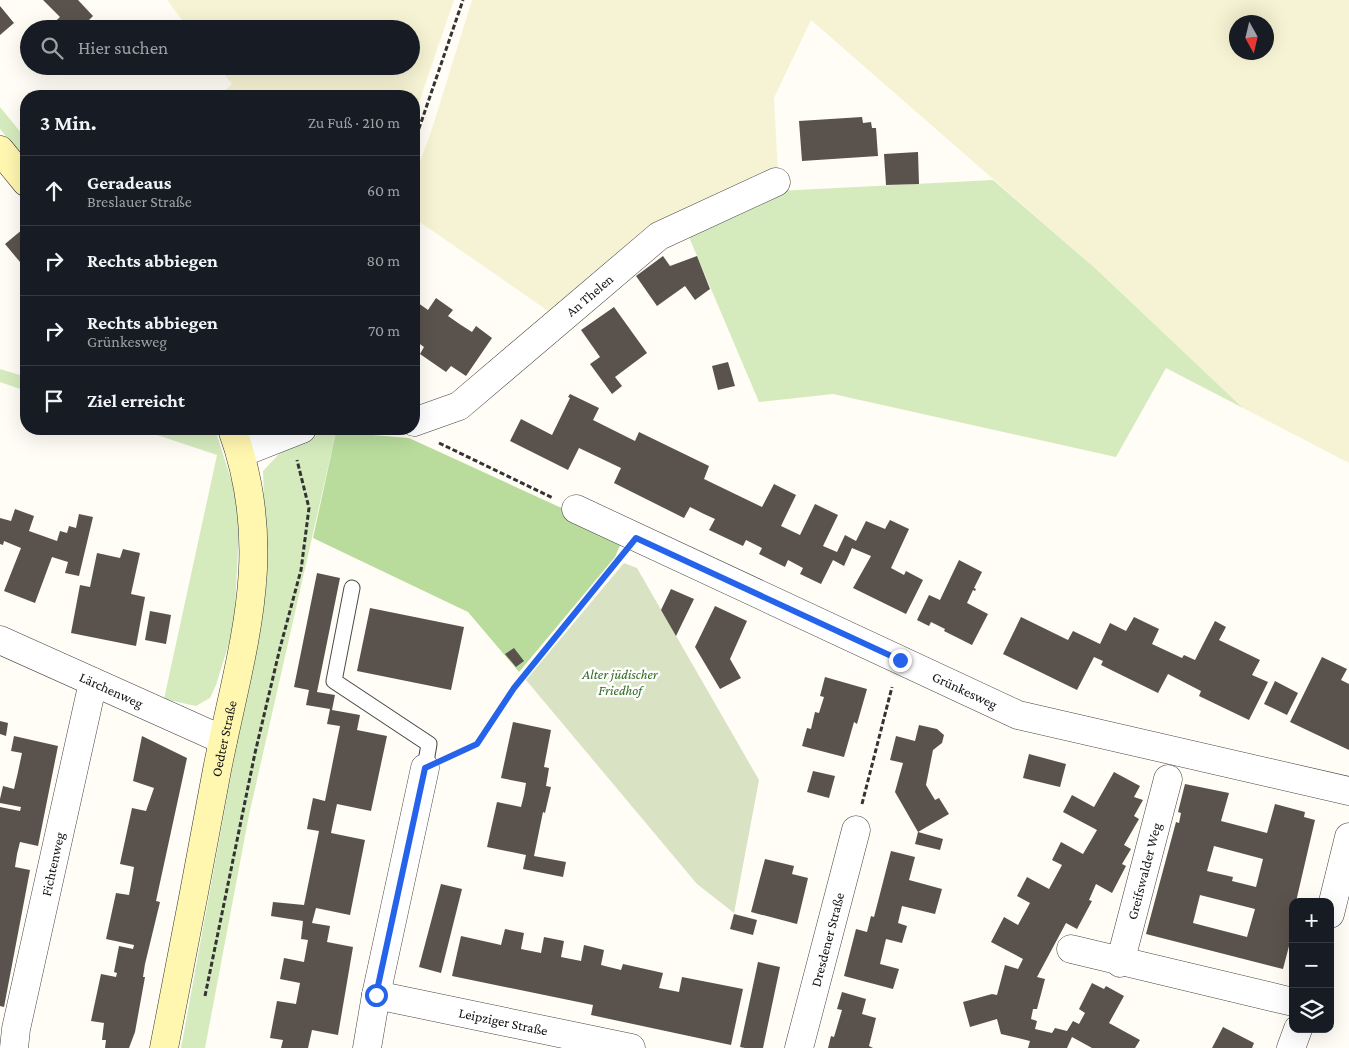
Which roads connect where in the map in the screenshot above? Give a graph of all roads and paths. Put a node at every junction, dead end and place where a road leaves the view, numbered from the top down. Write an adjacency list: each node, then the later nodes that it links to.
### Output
1 (463, 0): 2 (path)
2 (420, 125)
3 (0, 150): 4 (main road)
4 (20, 175)
5 (776, 182): 6 (street, An Thelen)
6 (420, 420)
7 (272, 435): 9 (street)
8 (297, 435): 27 (path)
9 (236, 441): 17 (main road, Oedter Straße)
10 (438, 442): 11 (path)
11 (576, 509): 12 (street, Grünkesweg)
12 (636, 538): 18 (path); 20 (street, Grünkesweg)
13 (352, 588): 18 (lane)
14 (0, 640): 16 (street, Lärchenweg)
15 (894, 680): 21 (path)
16 (93, 682): 17 (street, Lärchenweg); 30 (street, Fichtenweg)
17 (223, 740): 31 (main road, Oedter Straße)
18 (425, 768): 26 (street)
19 (1168, 779): 25 (street, Greifswalder Weg)
20 (1349, 791)
21 (856, 830): 34 (street, Dresdener Straße)
22 (1349, 837): 23 (street)
23 (1334, 898)
24 (1071, 950): 25 (street)
25 (1120, 963): 28 (street)
26 (376, 995): 32 (street); 33 (street, Leipziger Straße)
27 (204, 1000)
28 (1289, 1001)
29 (1297, 1033): 35 (street)
30 (14, 1048)
31 (164, 1048)
32 (367, 1048)
33 (631, 1048)
34 (799, 1048)
35 (1291, 1048)

